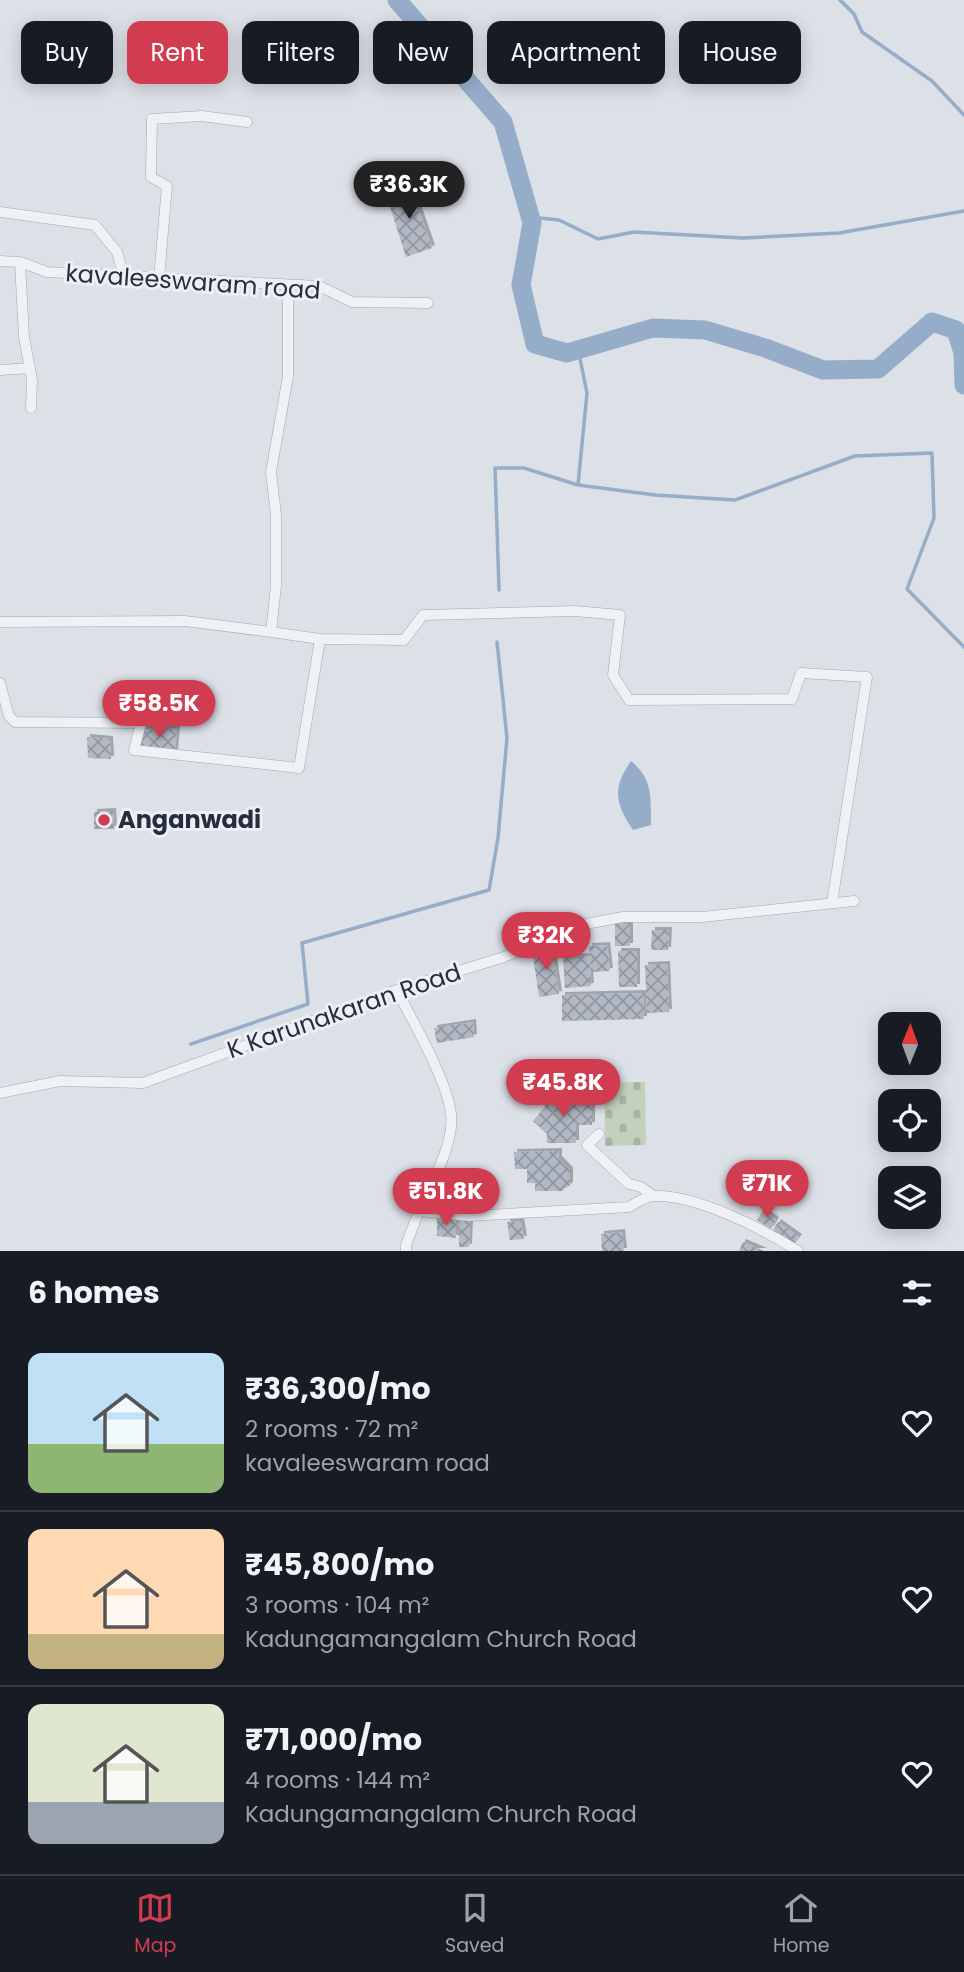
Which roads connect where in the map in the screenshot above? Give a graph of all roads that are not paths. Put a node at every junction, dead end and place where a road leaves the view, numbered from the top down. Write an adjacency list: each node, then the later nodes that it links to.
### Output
1 (247, 121): 6 (street)
2 (0, 212): 5 (street)
3 (0, 261): 4 (street, kavaleeswaram road)
4 (20, 262): 5 (street, kavaleeswaram road); 9 (street)
5 (124, 276): 6 (street, kavaleeswaram road)
6 (159, 278): 7 (street, kavaleeswaram road)
7 (288, 286): 8 (street, kavaleeswaram road); 13 (street)
8 (428, 303)
9 (30, 368): 10 (street); 11 (street)
10 (0, 370)
11 (31, 408)
12 (0, 622): 13 (street)
13 (271, 632): 14 (street)
14 (320, 639): 15 (street); 17 (street)
15 (0, 683)
16 (854, 901): 17 (street, K Karunakaran Road)
17 (832, 903): 18 (street, K Karunakaran Road)
18 (397, 990): 19 (street, K Karunakaran Road); 22 (street)
19 (0, 1093)
20 (599, 1134): 21 (street)
21 (652, 1195): 22 (street); 24 (street)
22 (419, 1211): 23 (street)
23 (406, 1251)
24 (798, 1251)

